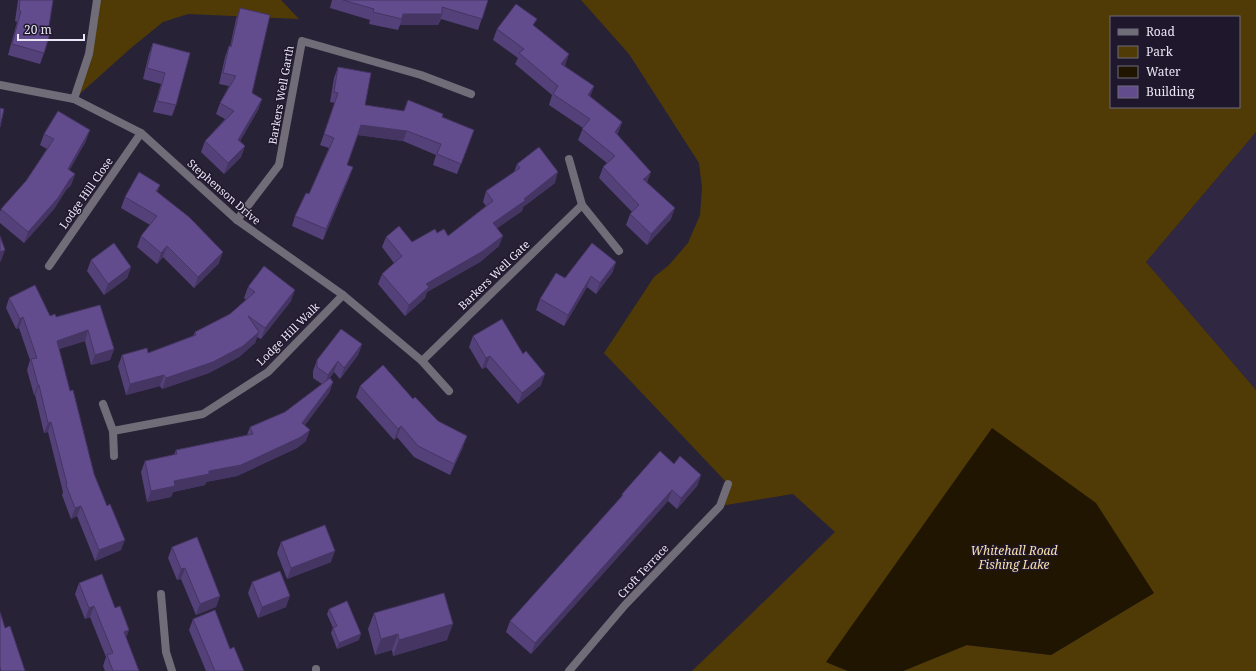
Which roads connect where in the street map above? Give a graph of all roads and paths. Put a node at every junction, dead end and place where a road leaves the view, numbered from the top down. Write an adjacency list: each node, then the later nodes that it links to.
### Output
1 (97, 0): 4 (street)
2 (0, 85): 4 (street, Stephenson Drive)
3 (471, 94): 8 (street, Barkers Well Garth)
4 (74, 100): 5 (street, Stephenson Drive)
5 (141, 133): 8 (street, Stephenson Drive); 10 (street, Lodge Hill Close)
6 (569, 159): 7 (street)
7 (582, 205): 9 (street); 12 (street, Barkers Well Gate)
8 (237, 220): 11 (street, Stephenson Drive)
9 (619, 251)
10 (49, 266)
11 (343, 295): 12 (street, Stephenson Drive); 15 (street, Lodge Hill Walk)
12 (422, 361): 13 (street, Stephenson Drive)
13 (449, 390)
14 (103, 404): 15 (street)
15 (113, 431): 16 (street)
16 (114, 456)
17 (728, 484): 20 (street, Croft Terrace)
18 (161, 594): 19 (street)
19 (172, 671)
20 (569, 671)

